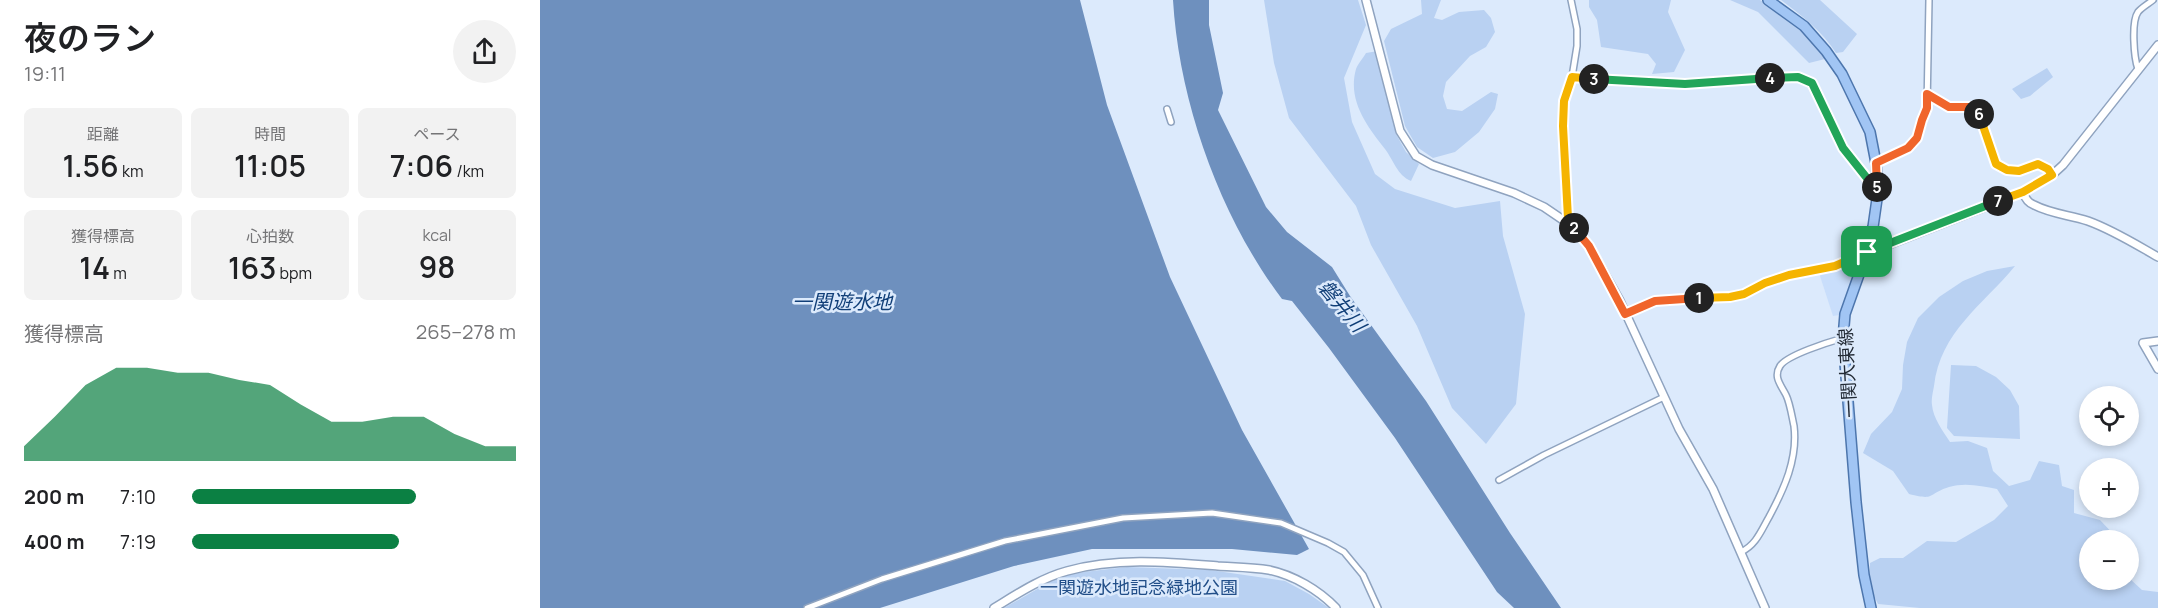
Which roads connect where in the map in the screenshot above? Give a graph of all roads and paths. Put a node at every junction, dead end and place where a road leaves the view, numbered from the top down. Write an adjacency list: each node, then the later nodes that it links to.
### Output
1 (1366, 0): 16 (street)
2 (1571, 0): 8 (street)
3 (1768, 0): 12 (main road, 一関大東線)
4 (1929, 0): 9 (street)
5 (2153, 0): 7 (street)
6 (2158, 45): 7 (street)
7 (2138, 69): 13 (street)
8 (1572, 77): 14 (street); 16 (street)
9 (1927, 94): 12 (street); 13 (street)
10 (1167, 109): 11 (street)
11 (1170, 122)
12 (1876, 163): 14 (main road, 一関大東線)
13 (2052, 175): 15 (street)
14 (1878, 192): 17 (main road, 一関大東線)
15 (2023, 192): 17 (street); 18 (street)
16 (1569, 224): 19 (street)
17 (1867, 252): 19 (street); 20 (main road, 一関大東線)
18 (2158, 257)
19 (1625, 314): 23 (street)
20 (1843, 338): 25 (street); 31 (main road, 一関大東線)
21 (2158, 341): 22 (street)
22 (2158, 369)
23 (1664, 397): 24 (street); 25 (street)
24 (1499, 480)
25 (1741, 552): 30 (street)
26 (807, 608): 29 (street)
27 (994, 608): 28 (street)
28 (1336, 608)
29 (1378, 608)
30 (1765, 608)
31 (1870, 608)

